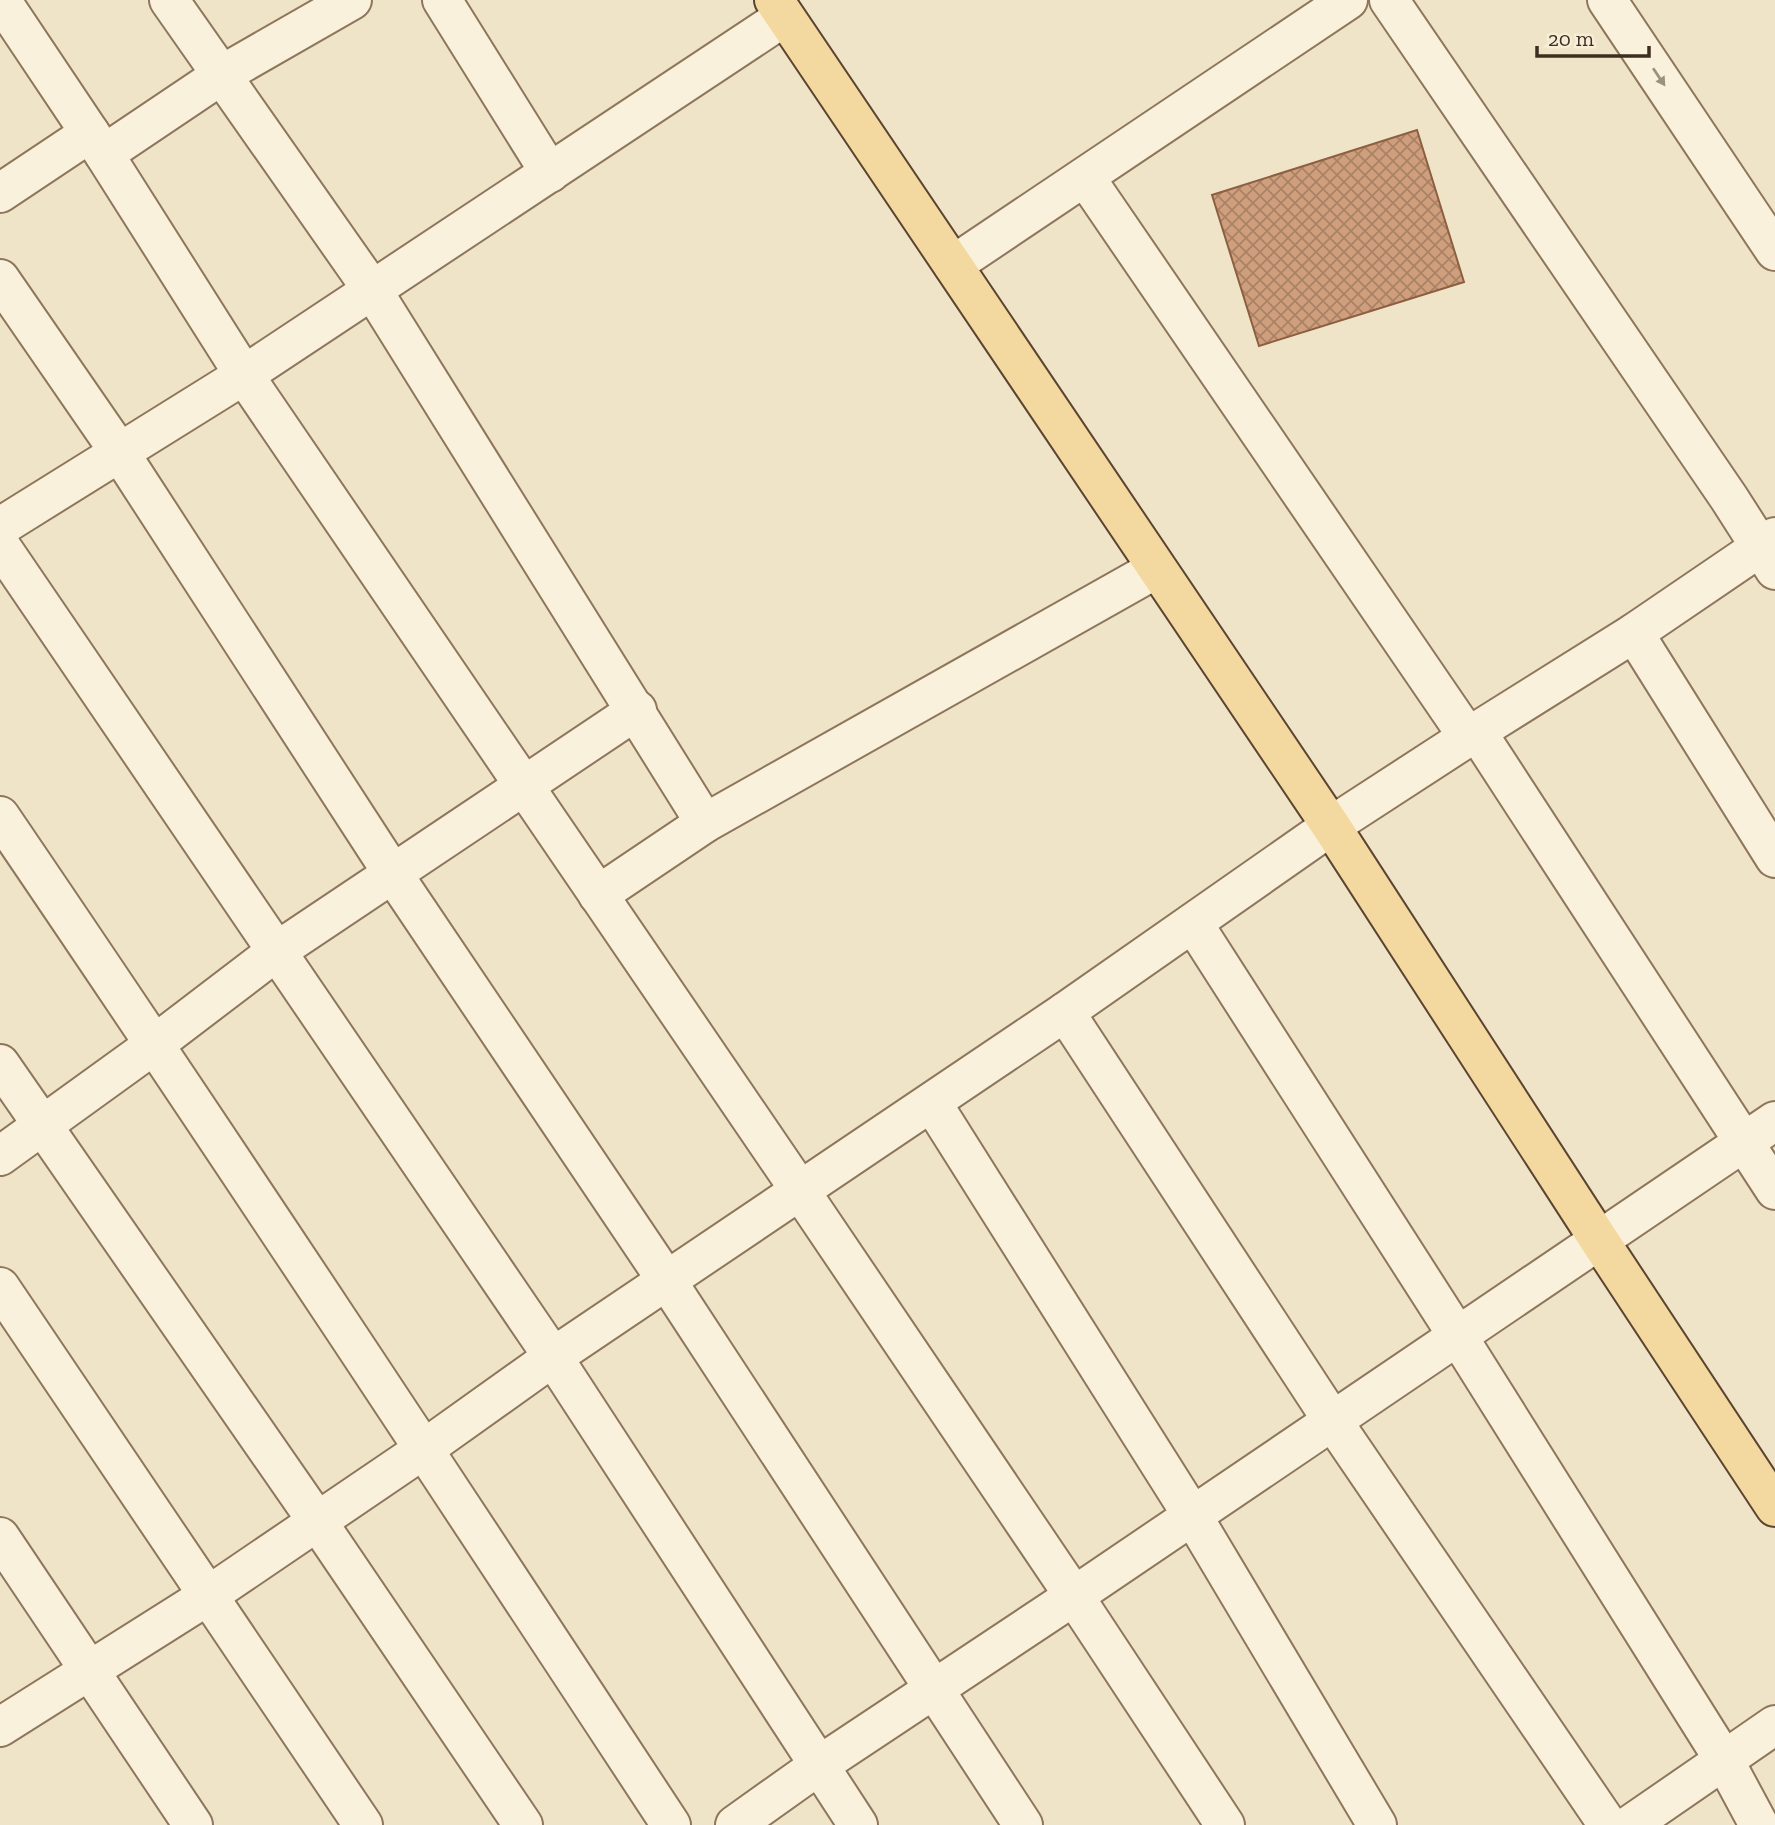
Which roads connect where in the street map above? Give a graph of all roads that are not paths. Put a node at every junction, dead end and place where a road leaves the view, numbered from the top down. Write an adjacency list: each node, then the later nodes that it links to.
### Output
1 (1, 0): 10 (street)
2 (169, 0): 9 (street)
3 (352, 0): 9 (street)
4 (442, 0): 11 (street)
5 (1348, 0): 12 (street)
6 (1389, 0): 22 (street)
7 (1607, 0): 14 (street, one-way to 14)
8 (779, 8): 11 (street); 15 (main road)
9 (223, 74): 10 (street); 17 (street)
10 (97, 144): 13 (street); 18 (street)
11 (550, 173): 17 (street)
12 (1085, 177): 15 (street); 26 (street)
13 (0, 193)
14 (1775, 251)
15 (954, 265): 23 (main road)
16 (0, 279): 19 (street)
17 (373, 291): 18 (street); 25 (street)
18 (244, 375): 19 (street); 27 (street)
19 (120, 453): 20 (street); 32 (street)
20 (0, 527)
21 (0, 545): 35 (street)
22 (1770, 552): 24 (street)
23 (1156, 569): 29 (street); 30 (main road)
24 (1634, 633): 26 (street); 31 (street)
25 (637, 710): 27 (street); 29 (street)
26 (1472, 734): 30 (street); 42 (street)
27 (525, 786): 32 (street); 33 (street)
28 (0, 816): 37 (street)
29 (705, 823): 33 (street)
30 (1332, 826): 34 (street); 46 (main road)
31 (1775, 858)
32 (393, 874): 35 (street); 47 (street)
33 (598, 895): 45 (street)
34 (1193, 923): 36 (street); 49 (street)
35 (277, 951): 37 (street); 50 (street)
36 (1065, 1012): 39 (street); 51 (street)
37 (155, 1044): 41 (street); 52 (street)
38 (0, 1064): 41 (street)
39 (932, 1103): 45 (street); 54 (street)
40 (1775, 1121): 42 (street)
41 (42, 1125): 43 (street); 55 (street)
42 (1743, 1141): 44 (street); 46 (street)
43 (0, 1156)
44 (1775, 1190)
45 (802, 1192): 47 (street); 58 (street)
46 (1599, 1240): 49 (street); 53 (main road)
47 (667, 1281): 50 (street); 60 (street)
48 (0, 1287): 57 (street)
49 (1457, 1335): 51 (street); 63 (street)
50 (554, 1357): 52 (street); 64 (street)
51 (1332, 1420): 54 (street); 74 (street)
52 (424, 1449): 55 (street); 68 (street)
53 (1775, 1507)
54 (1192, 1515): 58 (street); 73 (street)
55 (317, 1521): 57 (street); 67 (street)
56 (0, 1537): 59 (street)
57 (209, 1595): 59 (street); 66 (street)
58 (1074, 1596): 60 (street); 72 (street)
59 (89, 1671): 62 (street); 65 (street)
60 (934, 1689): 64 (street); 71 (street)
61 (1775, 1725): 63 (street)
62 (0, 1727)
63 (1724, 1760): 75 (street); 76 (street)
64 (818, 1766): 69 (street); 70 (street)
65 (193, 1825)
66 (363, 1825)
67 (523, 1825)
68 (671, 1825)
69 (735, 1825)
70 (858, 1825)
71 (1023, 1825)
72 (1225, 1825)
73 (1377, 1825)
74 (1608, 1825)
75 (1630, 1825)
76 (1759, 1825)

